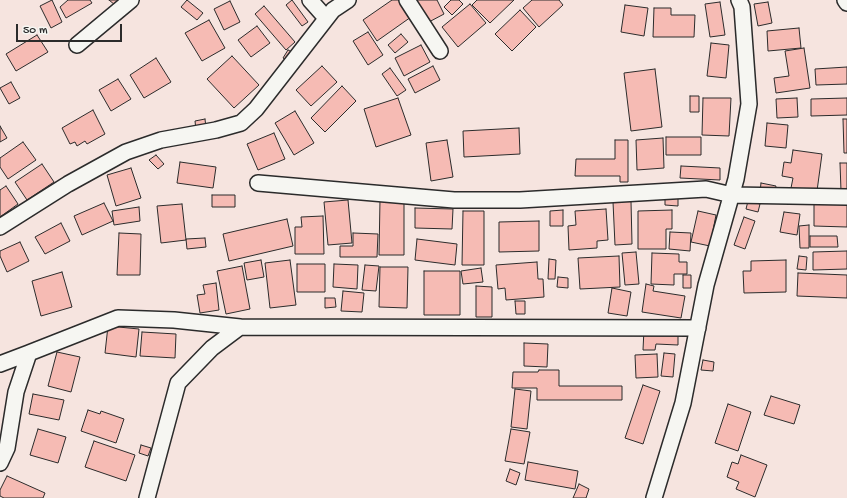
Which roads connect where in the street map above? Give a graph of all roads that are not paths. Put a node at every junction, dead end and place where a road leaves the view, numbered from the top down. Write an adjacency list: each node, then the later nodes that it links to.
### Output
1 (130, 0): 9 (street)
2 (310, 0): 8 (street)
3 (348, 0): 8 (street)
4 (407, 0): 10 (street)
5 (739, 0): 12 (street)
6 (845, 0): 7 (street)
7 (847, 3)
8 (326, 18): 14 (street)
9 (77, 45)
10 (440, 51)
11 (258, 183): 12 (street)
12 (732, 195): 13 (street); 16 (street)
13 (847, 197)
14 (0, 227)
15 (240, 327): 16 (street); 17 (street); 20 (street)
16 (698, 328): 21 (street)
17 (29, 353): 18 (street); 19 (street)
18 (0, 364)
19 (0, 463)
20 (148, 498)
21 (654, 498)

